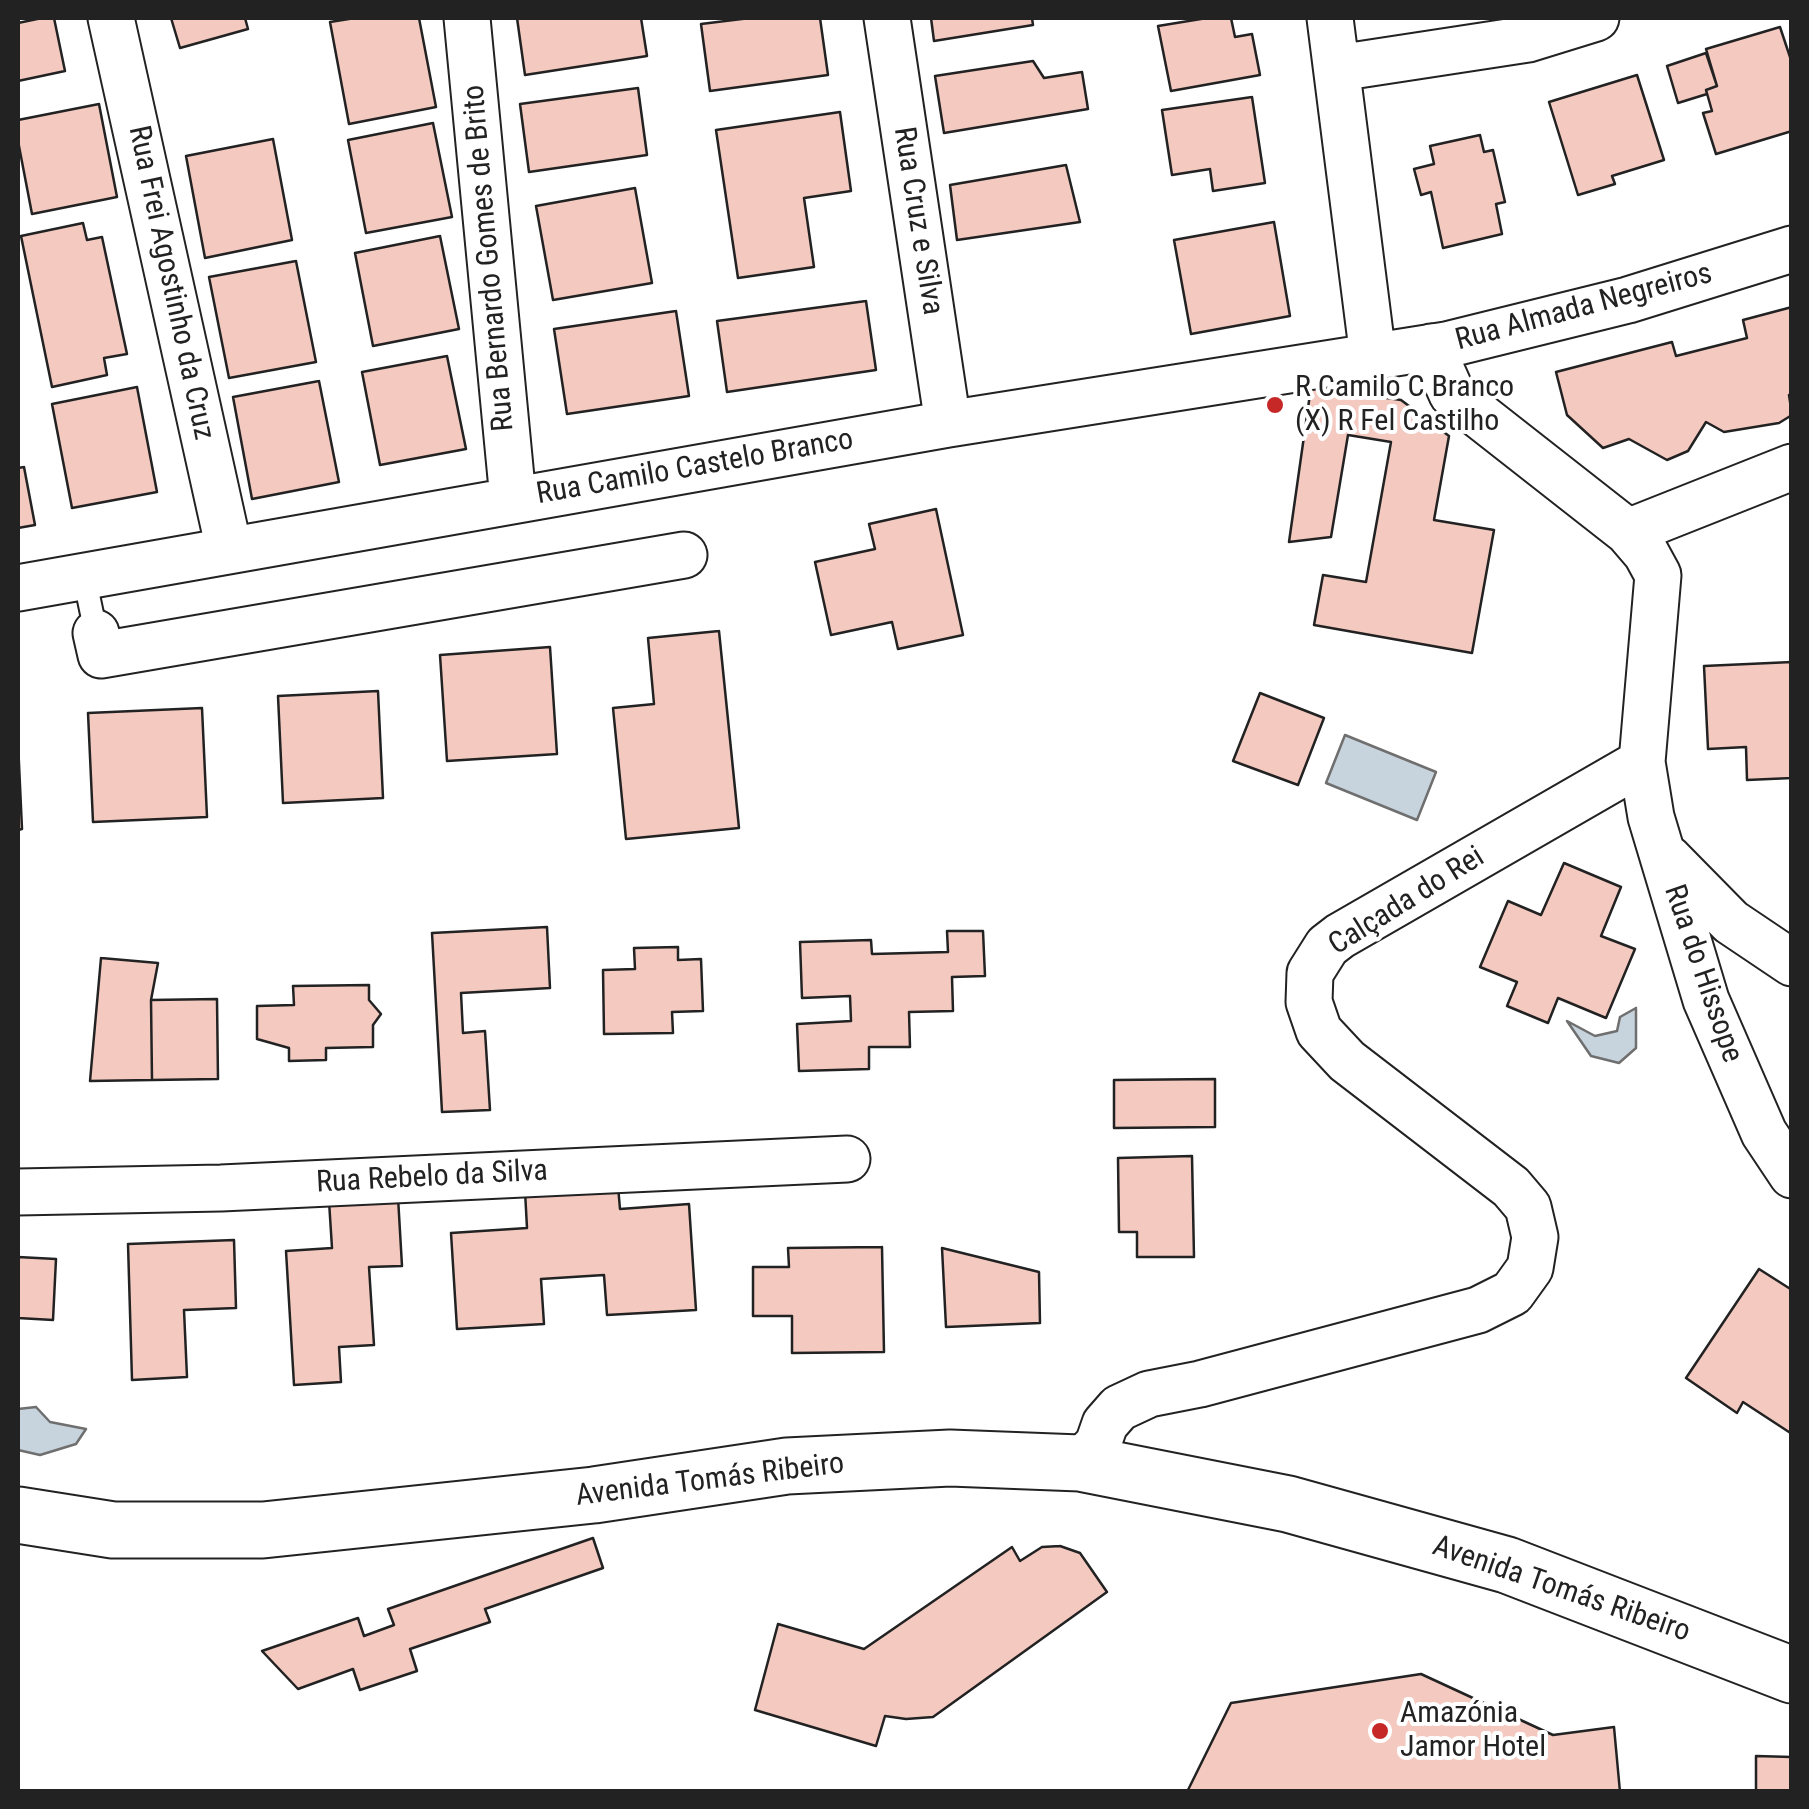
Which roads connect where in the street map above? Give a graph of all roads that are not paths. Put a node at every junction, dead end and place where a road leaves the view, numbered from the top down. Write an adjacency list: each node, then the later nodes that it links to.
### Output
1 (111, 18): 14 (street, Rua Frei Agostinho da Cruz)
2 (468, 18): 12 (street, Rua Bernardo Gomes de Brito)
3 (886, 18): 10 (street, Rua Cruz e Silva)
4 (1330, 18): 6 (street)
5 (1596, 18): 6 (street)
6 (1338, 68): 9 (street)
7 (1792, 249): 8 (street, Rua Almada Negreiros)
8 (1431, 348): 9 (street, Rua Almada Negreiros); 13 (street)
9 (1374, 357): 10 (street, Rua Camilo Castelo Branco)
10 (948, 424): 12 (street, Rua Camilo Castelo Branco)
11 (1792, 467): 13 (street)
12 (513, 499): 14 (street, Rua Camilo Castelo Branco)
13 (1628, 532): 19 (street)
14 (229, 549): 16 (street, Rua Camilo Castelo Branco)
15 (684, 555): 18 (street)
16 (84, 576): 17 (street, Rua Camilo Castelo Branco); 18 (lane)
17 (18, 588)
18 (96, 633)
19 (1642, 762): 20 (street, Rua do Hissope); 25 (street, Calçada do Rei)
20 (1660, 848): 21 (street); 23 (street, Rua do Hissope)
21 (1792, 963)
22 (847, 1158): 24 (street, Rua Rebelo da Silva)
23 (1792, 1175)
24 (18, 1192)
25 (1080, 1463): 26 (street, Avenida Tomás Ribeiro); 27 (street, Avenida Tomás Ribeiro)
26 (18, 1515)
27 (1792, 1675)

